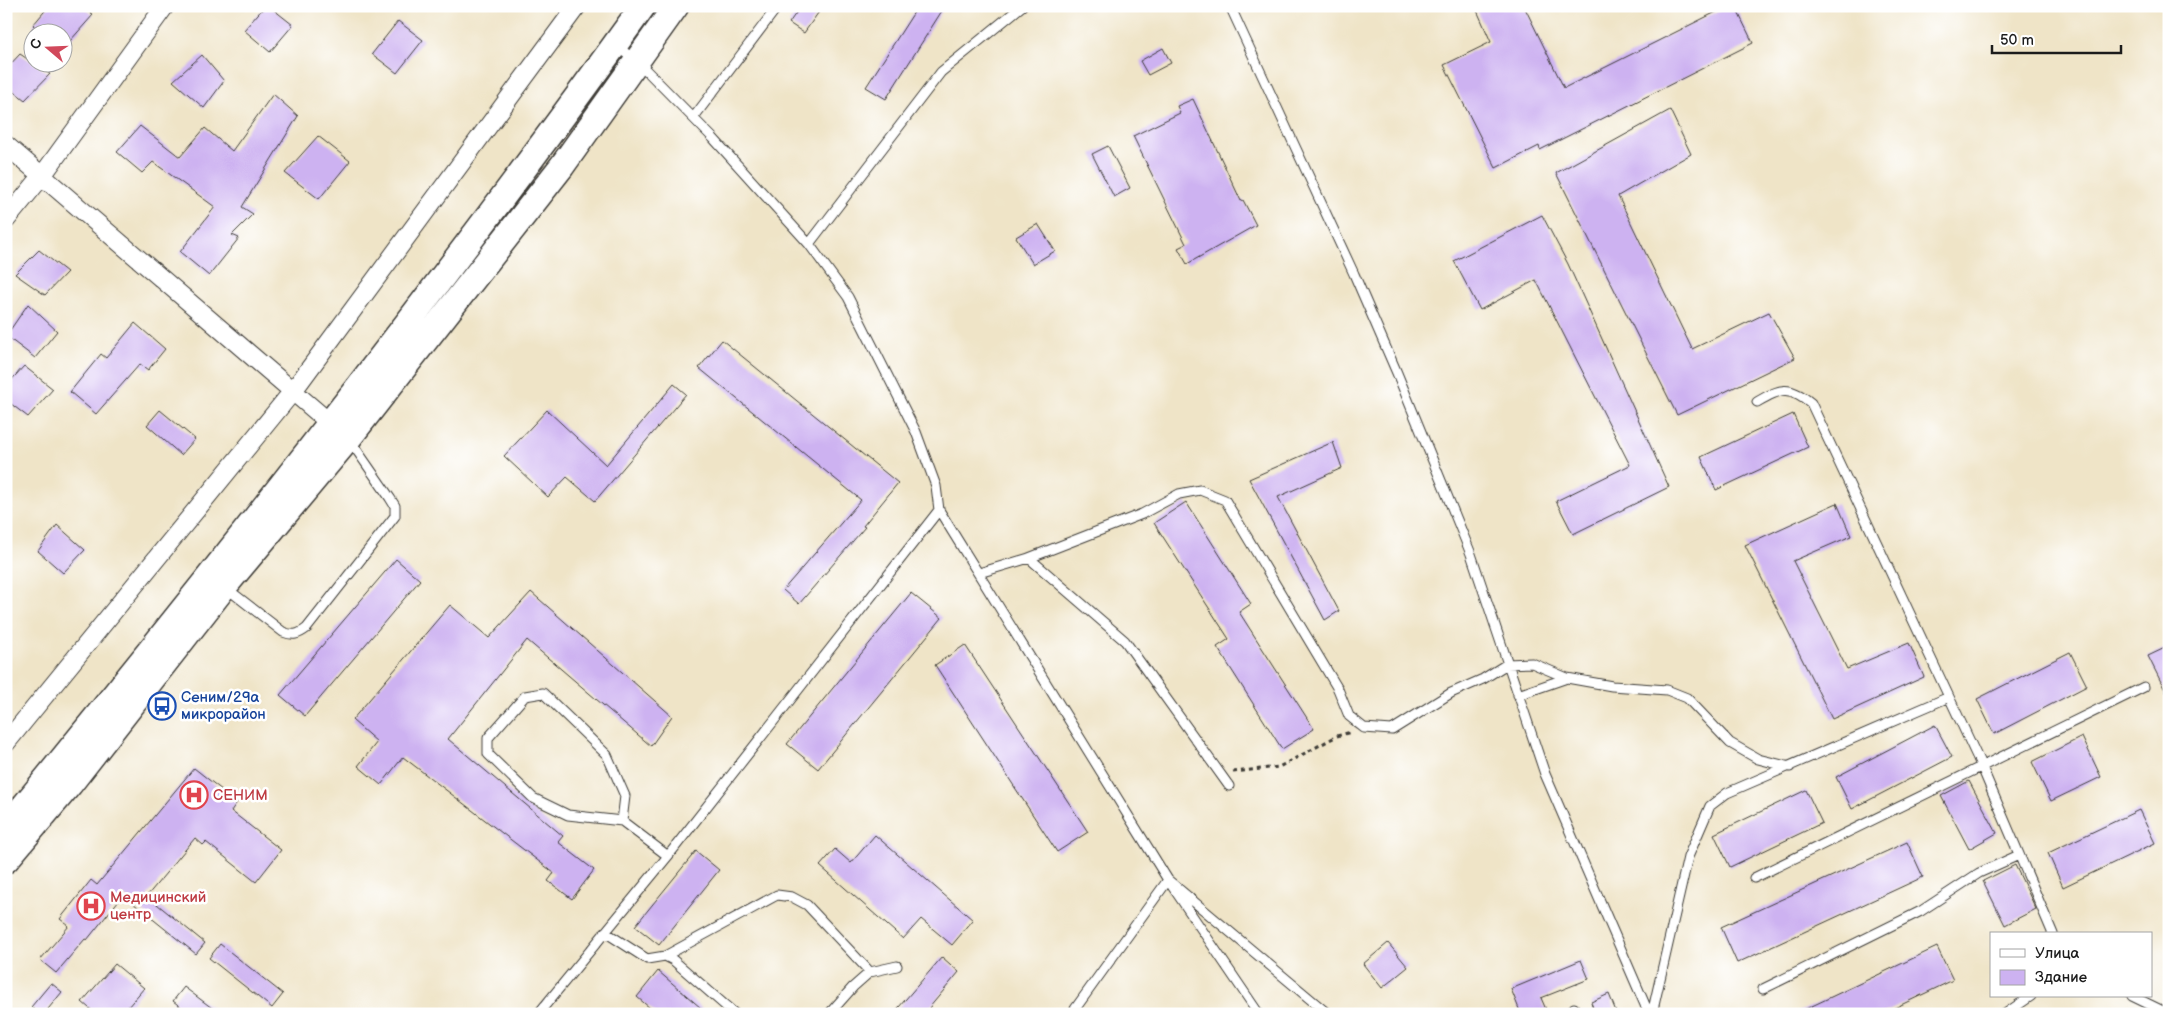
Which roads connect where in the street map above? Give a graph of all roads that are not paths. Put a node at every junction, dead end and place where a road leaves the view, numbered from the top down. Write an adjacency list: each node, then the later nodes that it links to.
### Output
1 (165, 6): 12 (street)
2 (577, 6): 15 (street)
3 (643, 6): 8 (main road)
4 (676, 6): 9 (main road)
5 (778, 6): 10 (lane)
6 (1022, 6): 14 (lane)
7 (1230, 6): 22 (lane)
8 (615, 45): 9 (lane); 17 (main road)
9 (638, 62): 10 (lane); 17 (main road)
10 (694, 117): 14 (lane)
11 (6, 145): 12 (street)
12 (42, 176): 13 (street); 15 (street)
13 (6, 220)
14 (809, 244): 18 (lane)
15 (293, 391): 17 (street); 27 (street)
16 (1757, 402): 26 (lane)
17 (339, 431): 21 (main road); 21 (lane); 30 (main road)
18 (939, 510): 20 (lane); 35 (lane)
19 (1030, 558): 20 (lane); 22 (lane); 31 (lane)
20 (979, 573): 38 (lane)
21 (224, 587): 30 (main road)
22 (1508, 664): 23 (lane); 25 (lane)
23 (1567, 678): 25 (lane); 29 (lane)
24 (2144, 687): 28 (lane)
25 (1518, 695): 53 (lane)
26 (1949, 697): 28 (lane); 29 (lane)
27 (6, 743)
28 (1982, 765): 34 (lane); 37 (lane)
29 (1790, 767): 53 (lane)
30 (62, 777): 33 (main road); 36 (main road)
31 (1229, 786)
32 (622, 821): 32 (lane); 35 (lane)
33 (6, 828)
34 (2019, 855): 40 (lane); 44 (lane)
35 (668, 856): 39 (lane)
36 (6, 860)
37 (1754, 878)
38 (1168, 880): 47 (lane); 51 (lane); 52 (lane)
39 (606, 932): 41 (lane); 48 (lane)
40 (2052, 932)
41 (665, 956): 43 (lane); 49 (lane)
42 (897, 966): 43 (lane)
43 (870, 972): 50 (lane)
44 (1763, 989)
45 (2028, 998): 54 (lane)
46 (2136, 998): 55 (lane)
47 (1076, 1009)
48 (538, 1014)
49 (735, 1014)
50 (829, 1014)
51 (1259, 1014)
52 (1328, 1014)
53 (1651, 1014)
54 (2005, 1014)
55 (2169, 1014)

